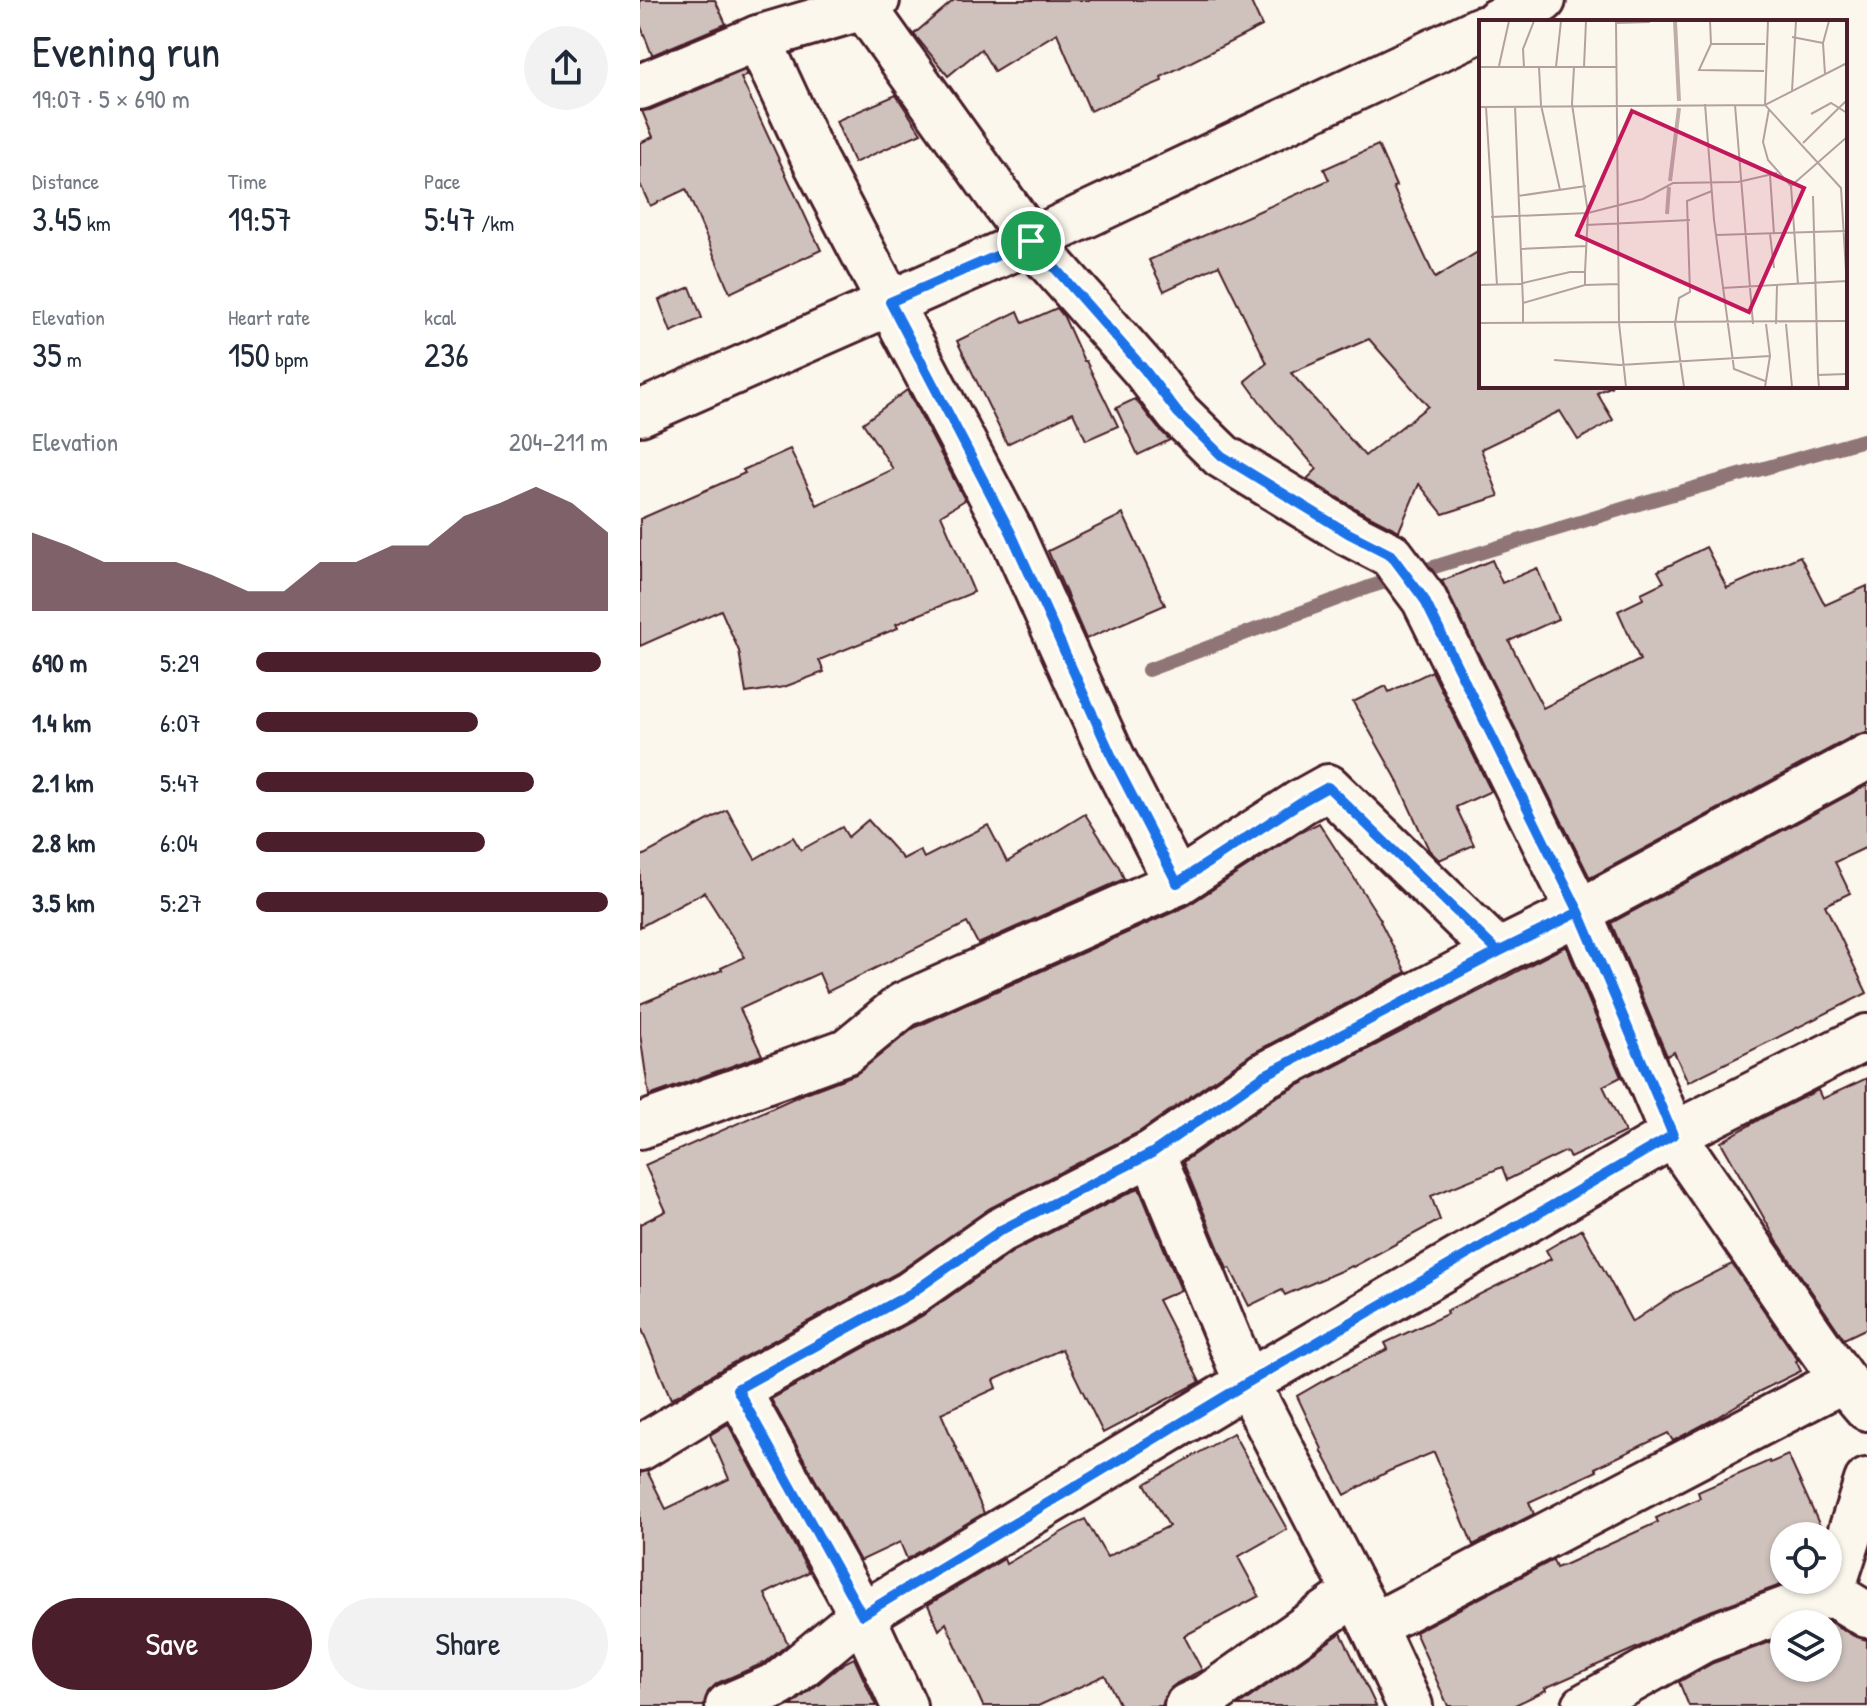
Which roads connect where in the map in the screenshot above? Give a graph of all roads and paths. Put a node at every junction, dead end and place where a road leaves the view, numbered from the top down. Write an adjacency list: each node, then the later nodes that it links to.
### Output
1 (1543, 0): 3 (street)
2 (867, 2): 5 (street); 7 (street)
3 (1500, 20)
4 (1479, 30): 7 (street)
5 (758, 38): 6 (street); 8 (street)
6 (640, 87)
7 (1031, 241): 8 (street); 12 (street)
8 (890, 302): 9 (street); 11 (street)
9 (640, 413)
10 (1867, 757): 12 (street)
11 (1177, 883): 13 (street); 15 (street)
12 (1579, 912): 13 (street); 16 (street)
13 (1498, 952): 17 (street)
14 (1867, 1037): 16 (street)
15 (640, 1126)
16 (1673, 1135): 18 (street); 20 (street)
17 (1152, 1153): 18 (street); 19 (street)
18 (1247, 1383): 26 (street); 27 (street)
19 (737, 1389): 21 (street); 27 (street)
20 (1855, 1394): 26 (street)
21 (640, 1448)
22 (1867, 1481): 23 (street)
23 (1842, 1559)
24 (1828, 1594): 33 (street)
25 (1833, 1594): 28 (street)
26 (1364, 1610): 31 (street); 32 (street)
27 (862, 1615): 29 (street); 30 (street)
28 (1867, 1615)
29 (728, 1706)
30 (904, 1706)
31 (1187, 1706)
32 (1410, 1706)
33 (1585, 1706)

